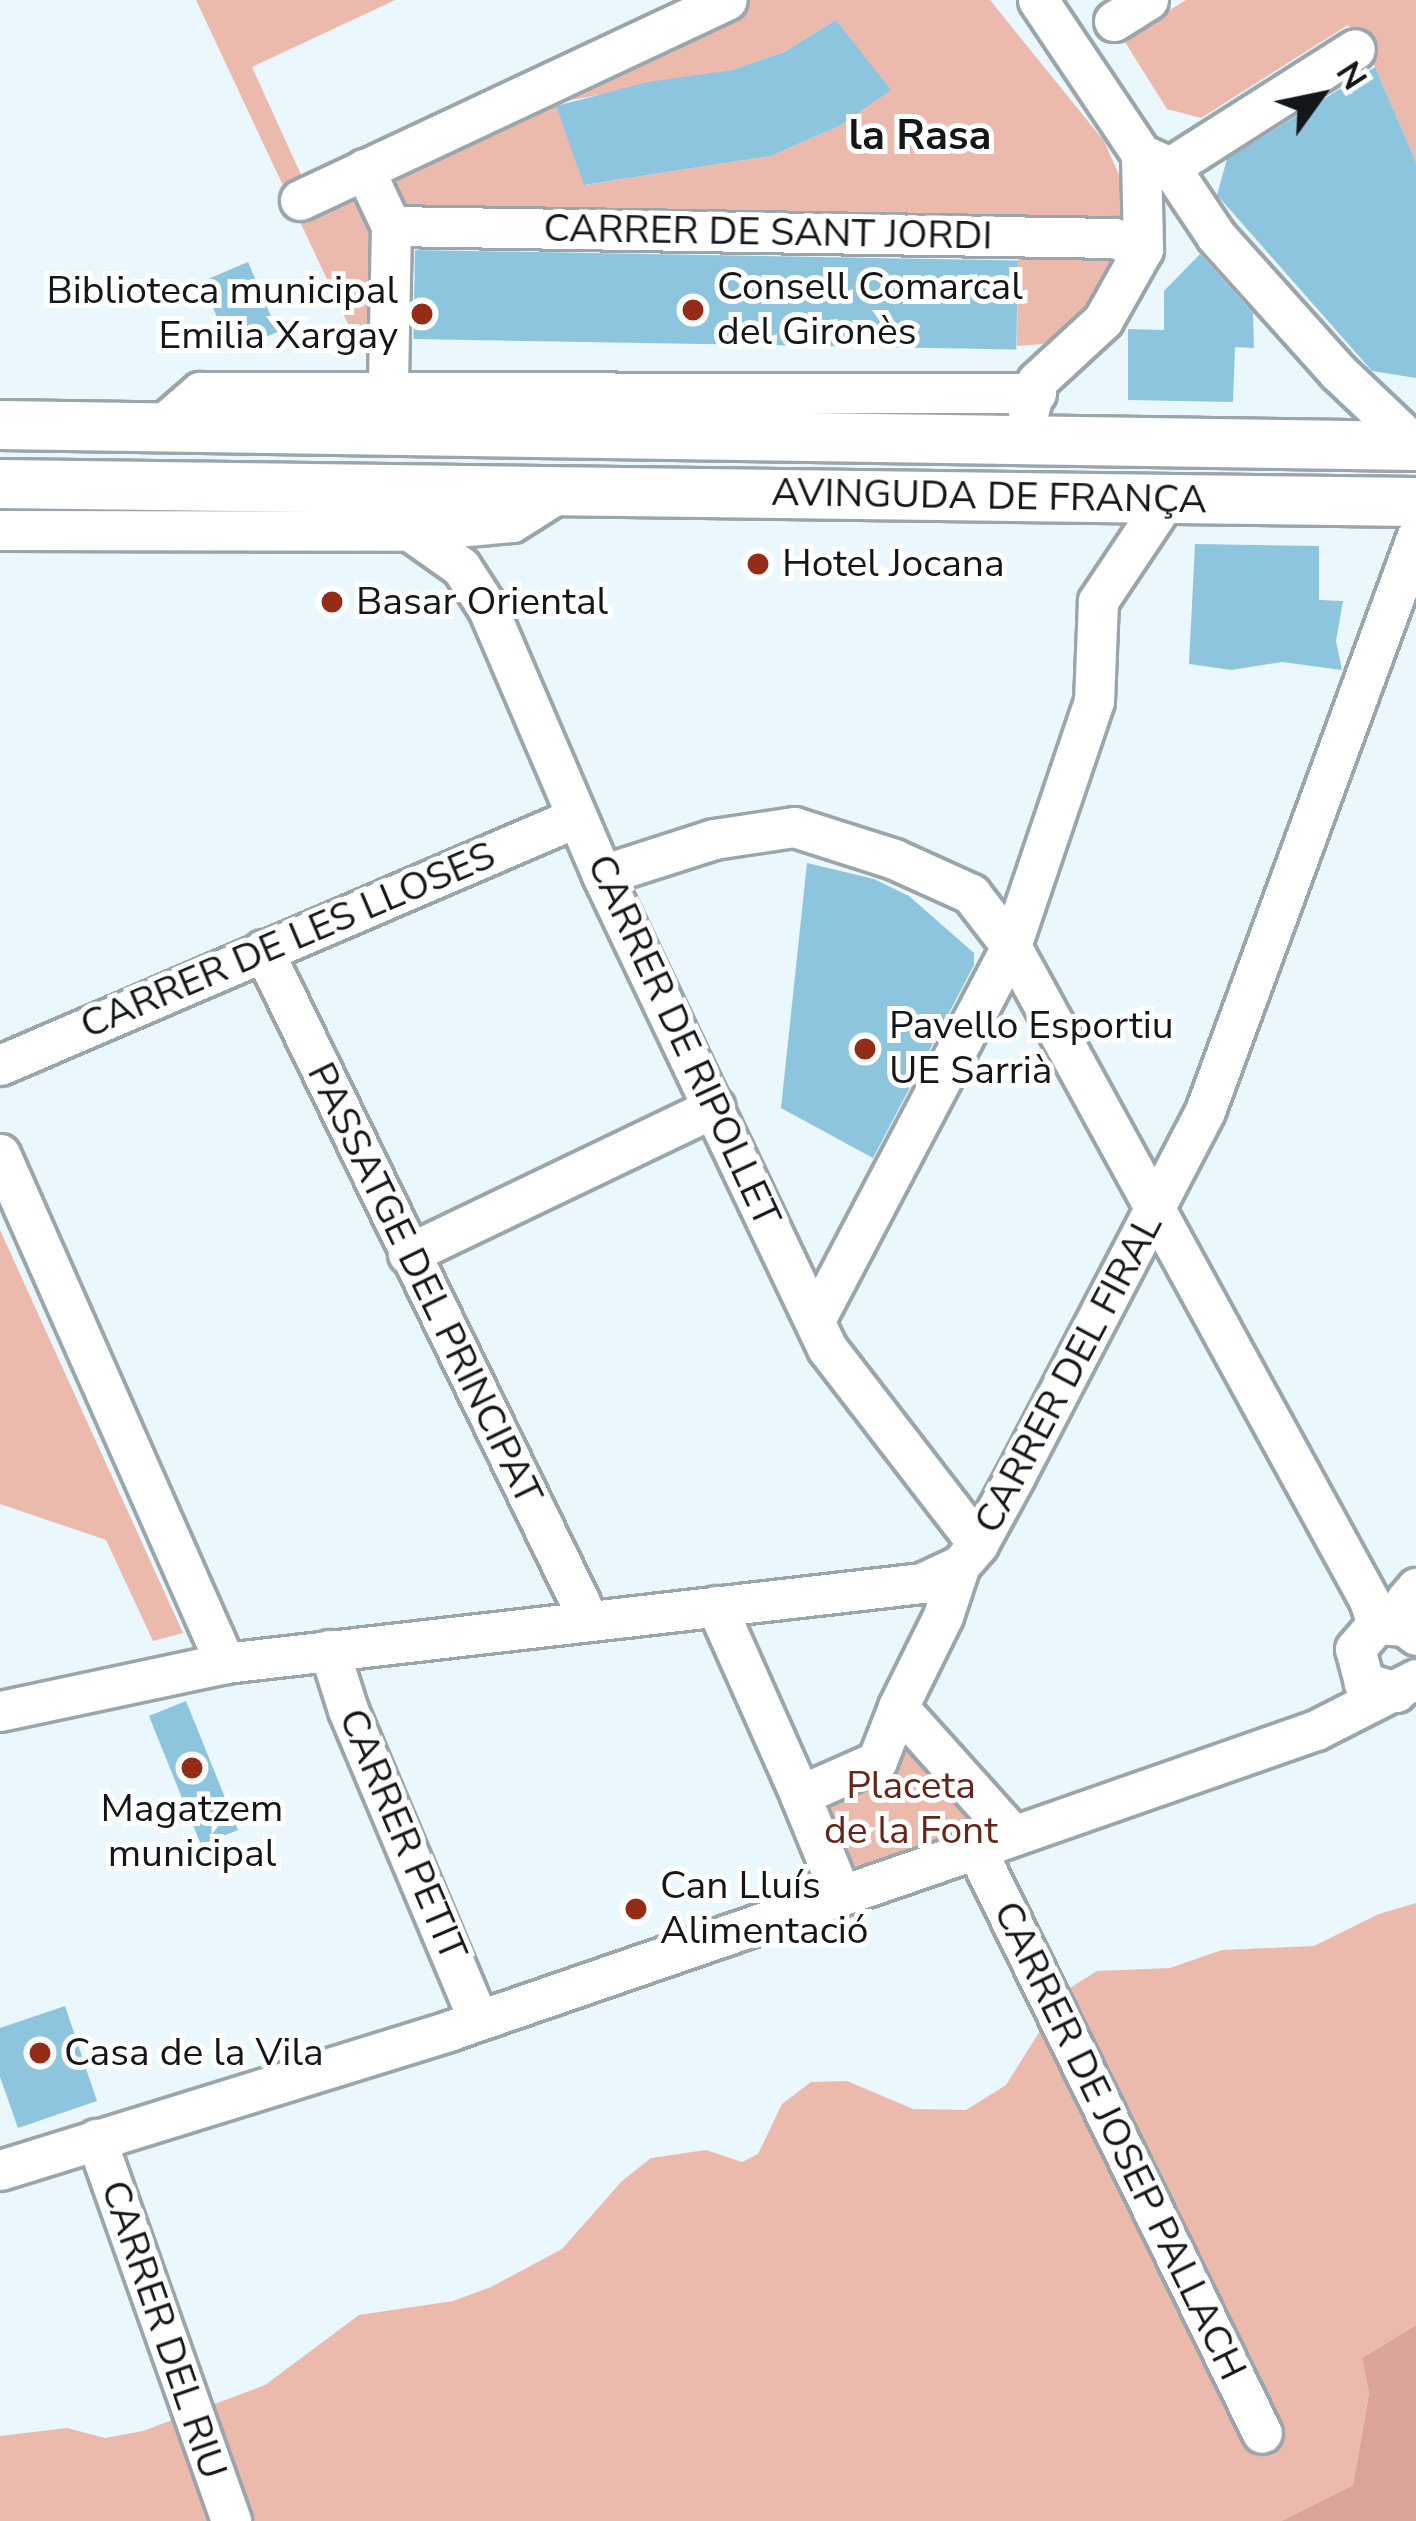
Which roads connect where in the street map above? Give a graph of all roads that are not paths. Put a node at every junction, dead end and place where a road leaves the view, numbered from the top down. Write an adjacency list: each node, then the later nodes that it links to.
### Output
1 (726, 0): 7 (street)
2 (1038, 0): 6 (street)
3 (1148, 0): 4 (street)
4 (1114, 21)
5 (1355, 50): 6 (street)
6 (1156, 161): 10 (street); 18 (street)
7 (364, 169): 8 (street); 9 (street)
8 (300, 200)
9 (391, 226): 10 (street, CARRER DE SANT JORDI); 11 (street)
10 (1143, 249): 13 (street, AVINGUDA DE FRANÇA)
11 (388, 388): 12 (street); 14 (street)
12 (683, 391): 13 (street); 16 (street, AVINGUDA DE FRANÇA)
13 (1036, 393): 17 (street, AVINGUDA DE FRANÇA)
14 (163, 424): 15 (main road, AVINGUDA DE FRANÇA); 16 (main road, AVINGUDA DE FRANÇA)
15 (0, 425)
16 (733, 435): 17 (main road, AVINGUDA DE FRANÇA)
17 (1004, 440): 18 (main road, AVINGUDA DE FRANÇA)
18 (1416, 446)
19 (0, 484): 20 (main road, AVINGUDA DE FRANÇA)
20 (561, 491): 21 (main road, AVINGUDA DE FRANÇA); 24 (street)
21 (1166, 500): 22 (main road, AVINGUDA DE FRANÇA); 28 (street)
22 (1416, 502)
23 (0, 530): 24 (street)
24 (410, 531): 26 (street, CARRER DE RIPOLLET)
25 (1416, 538): 33 (street, CARRER DEL FIRAL)
26 (577, 818): 27 (street, CARRER DE RIPOLLET); 29 (street, CARRER DE LES LLOSES)
27 (602, 875): 28 (street); 31 (street, CARRER DE RIPOLLET)
28 (1011, 946): 33 (street); 35 (street)
29 (262, 950): 30 (street, CARRER DE LES LLOSES); 34 (street, PASSATGE DEL PRINCIPAT)
30 (0, 1065)
31 (716, 1107): 34 (street); 35 (street, CARRER DE RIPOLLET)
32 (0, 1154): 42 (street)
33 (1157, 1210): 36 (street, CARRER DEL FIRAL); 40 (street)
34 (408, 1254): 39 (street, PASSATGE DEL PRINCIPAT)
35 (815, 1320): 36 (street, CARRER DE RIPOLLET)
36 (969, 1554): 38 (street, CARRER DEL FIRAL); 44 (street)
37 (1416, 1588): 40 (street)
38 (716, 1606): 39 (street, CARRER DEL FIRAL); 46 (street)
39 (586, 1618): 41 (street, CARRER DEL FIRAL)
40 (1399, 1628): 43 (street)
41 (329, 1650): 42 (street, CARRER DEL FIRAL); 49 (street, CARRER PETIT)
42 (225, 1663): 45 (street, CARRER DEL FIRAL)
43 (1406, 1685): 47 (street)
44 (898, 1707): 46 (street); 47 (street)
45 (0, 1711)
46 (800, 1796): 48 (street)
47 (994, 1842): 48 (street); 52 (street, CARRER DE JOSEP PALLACH)
48 (841, 1895): 49 (street)
49 (478, 2019): 50 (street)
50 (96, 2139): 51 (street); 53 (street, CARRER DEL RIU)
51 (0, 2170)
52 (1262, 2433)
53 (230, 2521)

